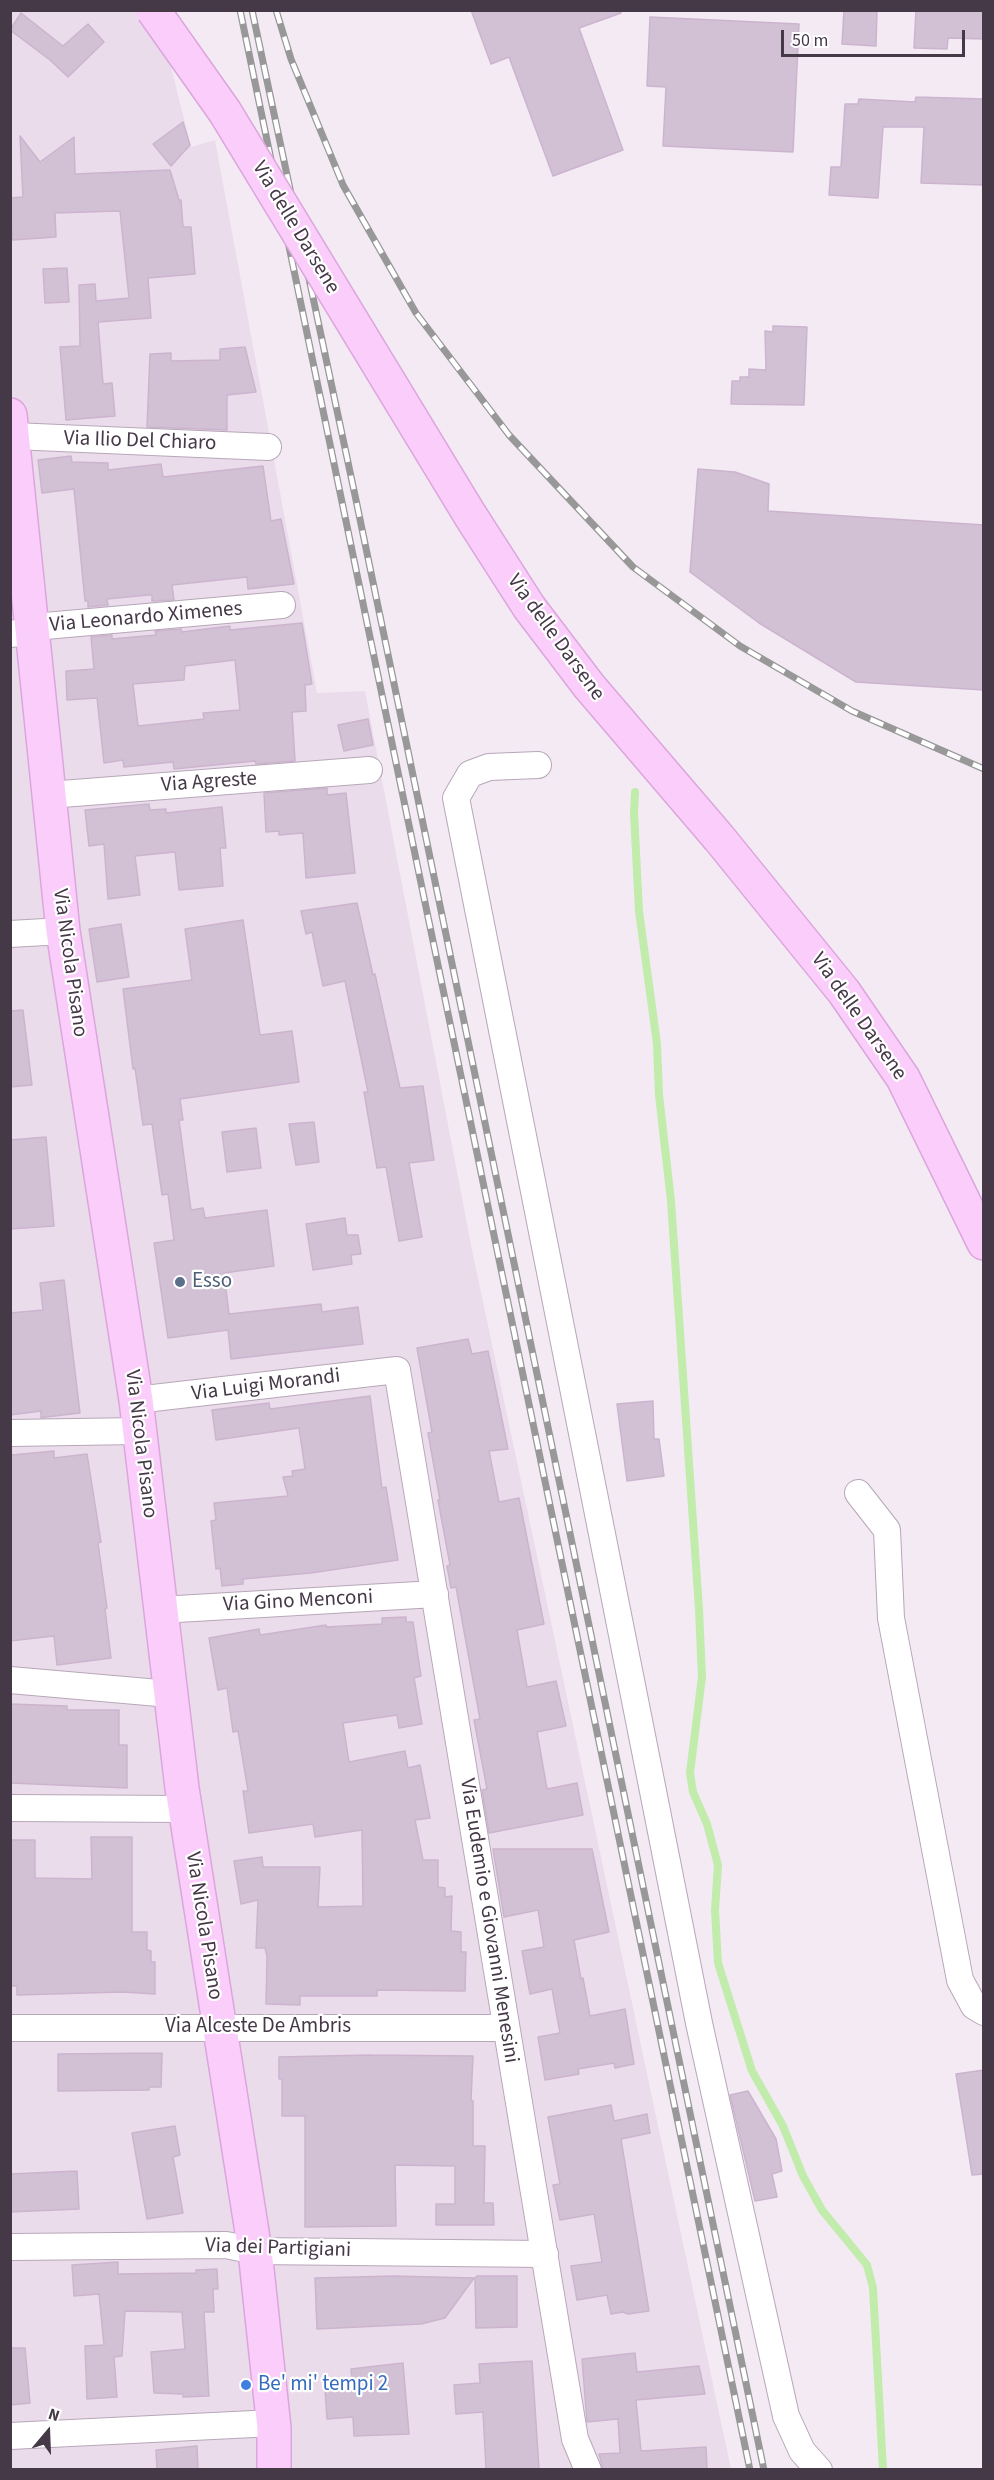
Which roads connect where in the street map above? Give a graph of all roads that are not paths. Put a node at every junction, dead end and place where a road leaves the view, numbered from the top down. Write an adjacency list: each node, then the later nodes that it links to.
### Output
1 (153, 10): 11 (street, Via delle Darsene, bridge)
2 (12, 426): 3 (street, Via Ilio Del Chiaro); 5 (street, Via Nicola Pisano)
3 (268, 447)
4 (282, 606): 5 (street, Via Leonardo Ximenes)
5 (22, 632): 8 (street, Via Nicola Pisano)
6 (538, 765): 34 (street)
7 (369, 770): 8 (street, Via Agreste)
8 (49, 795): 9 (street, Via Nicola Pisano)
9 (63, 931): 10 (street); 13 (street, Via Nicola Pisano)
10 (10, 934)
11 (984, 1243)
12 (397, 1370): 13 (street, Via Luigi Morandi); 16 (street, Via Eudemio e Giovanni Menesini)
13 (137, 1416): 14 (street, Via Luigi Morandi); 17 (street, Via Nicola Pisano)
14 (10, 1433)
15 (858, 1492): 22 (street)
16 (435, 1594): 17 (street, Via Gino Menconi); 25 (street, Via Eudemio e Giovanni Menesini)
17 (160, 1610): 19 (street, Via Nicola Pisano)
18 (10, 1680): 19 (street)
19 (170, 1694): 21 (street, Via Nicola Pisano)
20 (10, 1808): 21 (street)
21 (185, 1809): 23 (street, Via Nicola Pisano)
22 (984, 2012)
23 (219, 2026): 24 (street, Via Alceste De Ambris); 25 (street, Via Alceste De Ambris); 27 (street, Via Nicola Pisano)
24 (10, 2028)
25 (505, 2028): 28 (street, Via Eudemio e Giovanni Menesini)
26 (10, 2247): 27 (street, Via dei Partigiani)
27 (255, 2251): 28 (street, Via dei Partigiani); 29 (street, Via Nicola Pisano)
28 (544, 2254): 33 (street, Via Eudemio e Giovanni Menesini)
29 (274, 2425): 30 (street); 31 (street); 32 (street, Via Nicola Pisano)
30 (10, 2436)
31 (274, 2469)
32 (289, 2469)
33 (588, 2469)
34 (819, 2469)

